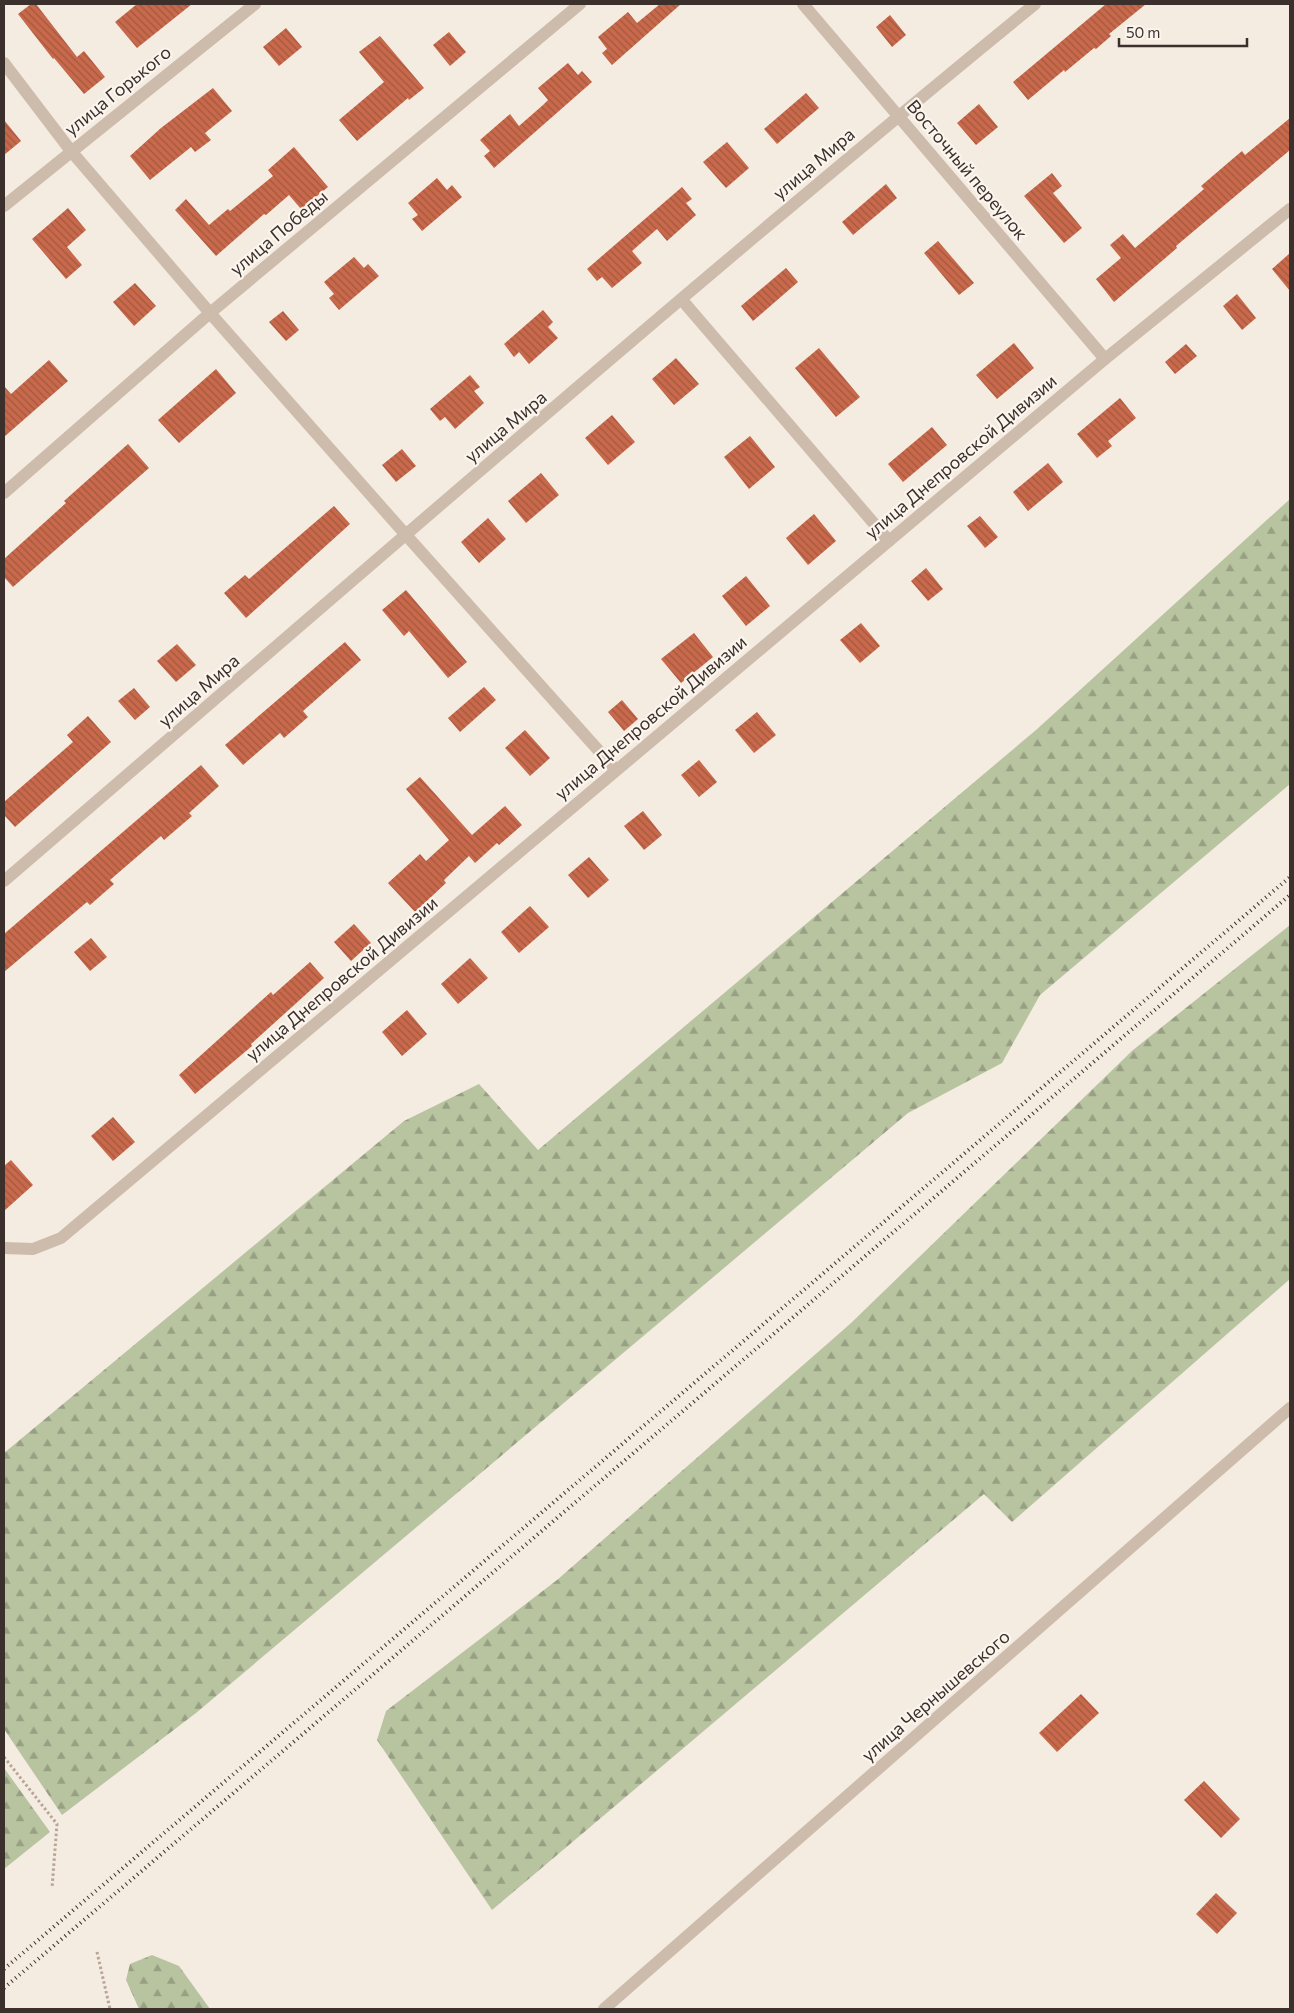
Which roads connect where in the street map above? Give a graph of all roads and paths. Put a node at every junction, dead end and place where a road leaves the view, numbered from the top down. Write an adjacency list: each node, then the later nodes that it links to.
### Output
1 (255, 4): 7 (street, улица Горького)
2 (580, 4): 11 (street, улица Победы)
3 (803, 4): 6 (street, Восточный переулок)
4 (1036, 4): 6 (street, улица Мира)
5 (4, 63): 7 (street)
6 (898, 116): 10 (street, улица Мира); 12 (street, Восточный переулок)
7 (71, 151): 8 (street, улица Горького); 11 (street)
8 (4, 206)
9 (1290, 209): 12 (street, улица Днепровской Дивизии)
10 (682, 300): 14 (street, улица Мира); 15 (street)
11 (210, 313): 13 (street, улица Победы); 14 (street)
12 (1105, 359): 15 (street, улица Днепровской Дивизии)
13 (4, 493)
14 (406, 535): 16 (street); 17 (street, улица Мира)
15 (890, 541): 16 (street, улица Днепровской Дивизии)
16 (616, 770): 18 (street, улица Днепровской Дивизии)
17 (4, 882)
18 (4, 1248)
19 (1290, 1408): 24 (street, улица Чернышевского)
20 (4, 1756): 21 (path)
21 (52, 1888)
22 (97, 1952): 23 (path)
23 (110, 2009)
24 (604, 2009)

